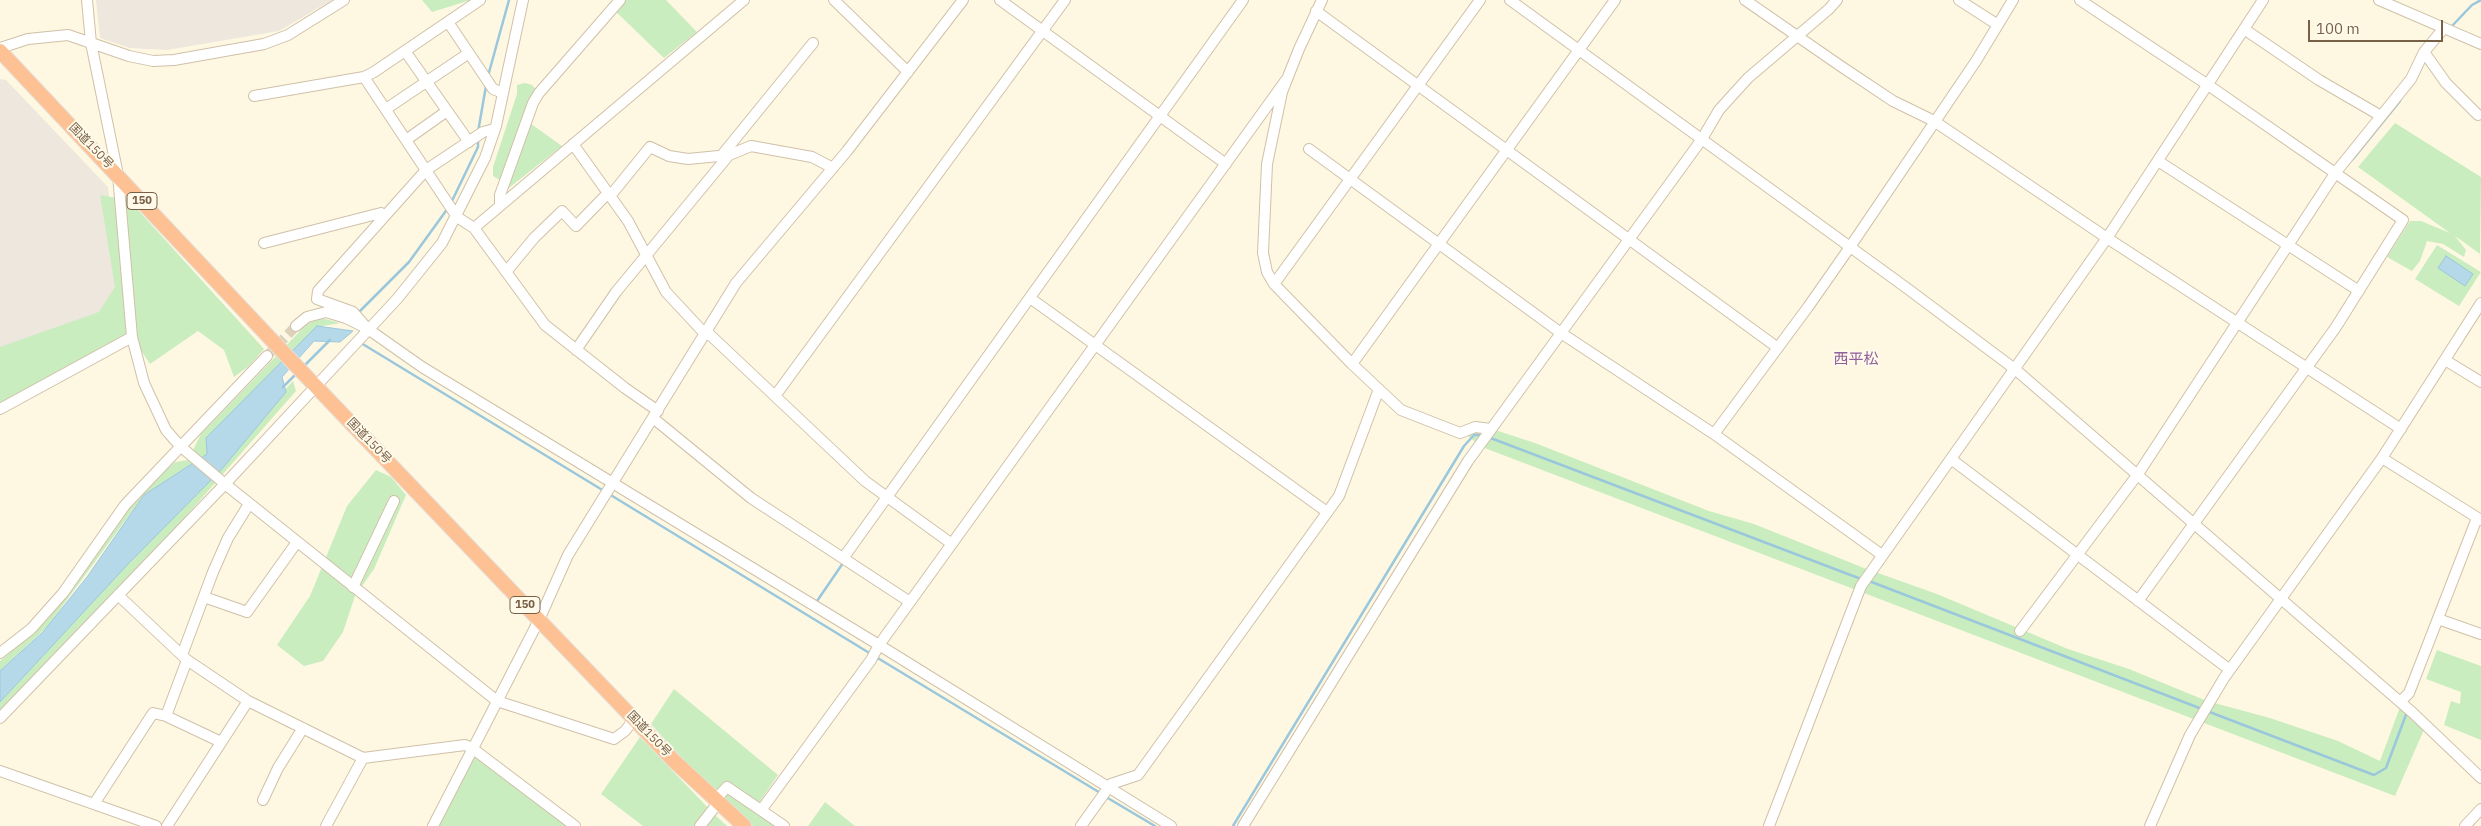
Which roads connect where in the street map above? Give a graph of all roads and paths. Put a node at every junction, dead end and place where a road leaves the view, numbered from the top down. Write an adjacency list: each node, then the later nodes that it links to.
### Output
1 (87, 0): 31 (street)
2 (344, 0): 31 (street)
3 (480, 0): 25 (street)
4 (524, 0): 45 (street)
5 (620, 0): 69 (street)
6 (744, 0): 57 (street)
7 (834, 0): 39 (street)
8 (963, 0): 39 (street)
9 (1000, 0): 29 (street)
10 (1065, 0): 29 (street)
11 (1243, 0): 51 (street)
12 (1322, 0): 24 (street)
13 (1480, 0): 44 (street)
14 (1510, 0): 35 (street)
15 (1615, 0): 35 (street)
16 (1745, 0): 30 (street)
17 (1837, 0): 30 (street)
18 (1959, 0): 26 (street)
19 (2013, 0): 26 (street)
20 (2080, 0): 43 (street)
21 (2263, 0): 27 (street)
22 (2379, 0): 23 (street)
23 (2392, 2): 28 (street)
24 (1316, 11): 41 (street); 44 (street)
25 (448, 22): 36 (street); 37 (street)
26 (1998, 25): 52 (street)
27 (2244, 28): 43 (street); 50 (street)
28 (2444, 28): 33 (street); 38 (street)
29 (1042, 32): 51 (street); 102 (street)
30 (1795, 36): 52 (street); 54 (street)
31 (91, 42): 34 (street); 66 (street)
32 (813, 44): 60 (street)
33 (2481, 44)
34 (0, 49): 66 (highway, 国道150号 / 150)
35 (1580, 50): 54 (street); 59 (street)
36 (406, 51): 40 (street); 42 (street)
37 (469, 52): 42 (street); 45 (street)
38 (2424, 52): 49 (street); 50 (street)
39 (908, 72): 63 (street)
40 (364, 77): 46 (street); 47 (street)
41 (1286, 80): 62 (street); 81 (street)
42 (427, 82): 47 (street); 48 (street)
43 (2208, 84): 61 (street); 65 (street)
44 (1418, 86): 59 (street); 67 (street)
45 (503, 93): 53 (street)
46 (254, 96)
47 (386, 109): 55 (street)
48 (447, 111): 55 (street); 56 (street)
49 (2478, 114)
50 (2381, 116): 65 (street)
51 (1161, 117): 62 (street); 83 (street)
52 (1934, 122): 73 (street); 78 (street)
53 (494, 130): 56 (street); 71 (street)
54 (1702, 138): 74 (street); 78 (street)
55 (406, 140): 64 (street)
56 (469, 142): 64 (street)
57 (573, 144): 68 (street); 69 (street)
58 (1309, 148): 67 (street)
59 (1508, 151): 74 (street); 76 (street)
60 (725, 155): 63 (street); 68 (street); 79 (street)
61 (2158, 161): 73 (street); 77 (street)
62 (1226, 164): 91 (street)
63 (833, 168): 88 (street)
64 (426, 170): 70 (street); 71 (street)
65 (2336, 172): 77 (street); 82 (street)
66 (118, 175): 90 (street); 100 (highway, 国道150号 / 150)
67 (1351, 179): 76 (street); 81 (street)
68 (610, 193): 79 (street); 80 (street)
69 (500, 206): 72 (street)
70 (385, 216): 75 (street); 87 (street)
71 (457, 217): 72 (street); 87 (street)
72 (474, 228): 80 (street)
73 (2107, 238): 85 (street); 98 (street)
74 (1629, 239): 89 (street); 92 (street)
75 (264, 243)
76 (1440, 244): 89 (street); 96 (street)
77 (2288, 246): 82 (street); 85 (street)
78 (1850, 247): 92 (street); 98 (street)
79 (647, 256): 88 (street); 93 (street)
80 (506, 272): 93 (street)
81 (1274, 284): 96 (street)
82 (2359, 291): 97 (street)
83 (1030, 298): 91 (street); 114 (street)
84 (2481, 303): 95 (street)
85 (2237, 323): 97 (street); 111 (street)
86 (296, 326): 87 (street)
87 (366, 331): 100 (street); 113 (street)
88 (706, 333): 102 (street); 104 (street)
89 (1561, 333): 105 (street); 107 (street)
90 (132, 337): 103 (street); 108 (street)
91 (1095, 345): 117 (street); 121 (street)
92 (1778, 348): 107 (street)
93 (576, 350): 104 (street)
94 (267, 356): 108 (street)
95 (2445, 360): 99 (street); 106 (street)
96 (1352, 364): 101 (street)
97 (2306, 368): 106 (street); 119 (street)
98 (2016, 370): 110 (street); 111 (street)
99 (2481, 382)
100 (313, 383): 112 (street); 132 (highway, 国道150号 / 150)
101 (1379, 389): 105 (street); 117 (street)
102 (775, 396): 114 (street)
103 (0, 408)
104 (656, 414): 113 (street); 124 (street)
105 (1491, 429): 167 (street)
106 (2401, 429): 109 (street)
107 (1714, 434): 123 (street)
108 (180, 446): 112 (street); 136 (street)
109 (2382, 458): 118 (street); 128 (street)
110 (1951, 459): 122 (street); 123 (street)
111 (2138, 474): 119 (street); 122 (street)
112 (222, 482): 116 (street); 126 (street)
113 (613, 484): 132 (street); 135 (street)
114 (887, 498): 121 (street); 124 (street)
115 (394, 501): 125 (street)
116 (249, 504): 120 (street); 127 (street)
117 (1327, 512): 151 (street)
118 (2479, 519): 131 (street)
119 (2194, 523): 128 (street); 129 (street)
120 (297, 542): 125 (street); 127 (street)
121 (952, 544): 130 (street)
122 (2077, 554): 129 (street); 133 (street)
123 (1882, 555): 168 (street)
124 (844, 557): 130 (street)
125 (353, 587): 139 (street)
126 (118, 595): 137 (street); 143 (street)
127 (204, 598): 137 (street)
128 (2280, 598): 138 (street); 141 (street)
129 (2138, 601): 138 (street)
130 (910, 602): 135 (street)
131 (2438, 619): 134 (street); 141 (street)
132 (539, 620): 139 (street); 144 (highway, 国道150号 / 150)
133 (2020, 631)
134 (2481, 634)
135 (879, 645): 151 (street); 155 (street)
136 (0, 654)
137 (184, 658): 140 (street); 142 (street)
138 (2230, 670): 169 (street)
139 (497, 701): 144 (street); 147 (street)
140 (248, 702): 145 (street); 146 (street)
141 (2400, 702): 150 (street)
142 (166, 716): 146 (street); 154 (street)
143 (0, 718)
144 (634, 719): 153 (highway, 国道150号 / 150)
145 (302, 728): 148 (street); 152 (street)
146 (222, 742): 158 (street)
147 (472, 748): 148 (street); 160 (street); 161 (street)
148 (363, 758): 159 (street)
149 (0, 771): 154 (street)
150 (2481, 778)
151 (1108, 789): 165 (street); 166 (street)
152 (263, 800)
153 (717, 802): 155 (street); 162 (street); 163 (highway, 国道150号 / 150)
154 (94, 804): 157 (street)
155 (762, 810): 164 (street)
156 (2481, 810): 170 (street)
157 (156, 826)
158 (167, 826)
159 (326, 826)
160 (433, 826)
161 (575, 826)
162 (700, 826)
163 (744, 826)
164 (784, 826)
165 (1080, 826)
166 (1171, 826)
167 (1242, 826)
168 (1769, 826)
169 (2150, 826)
170 (2465, 826)

